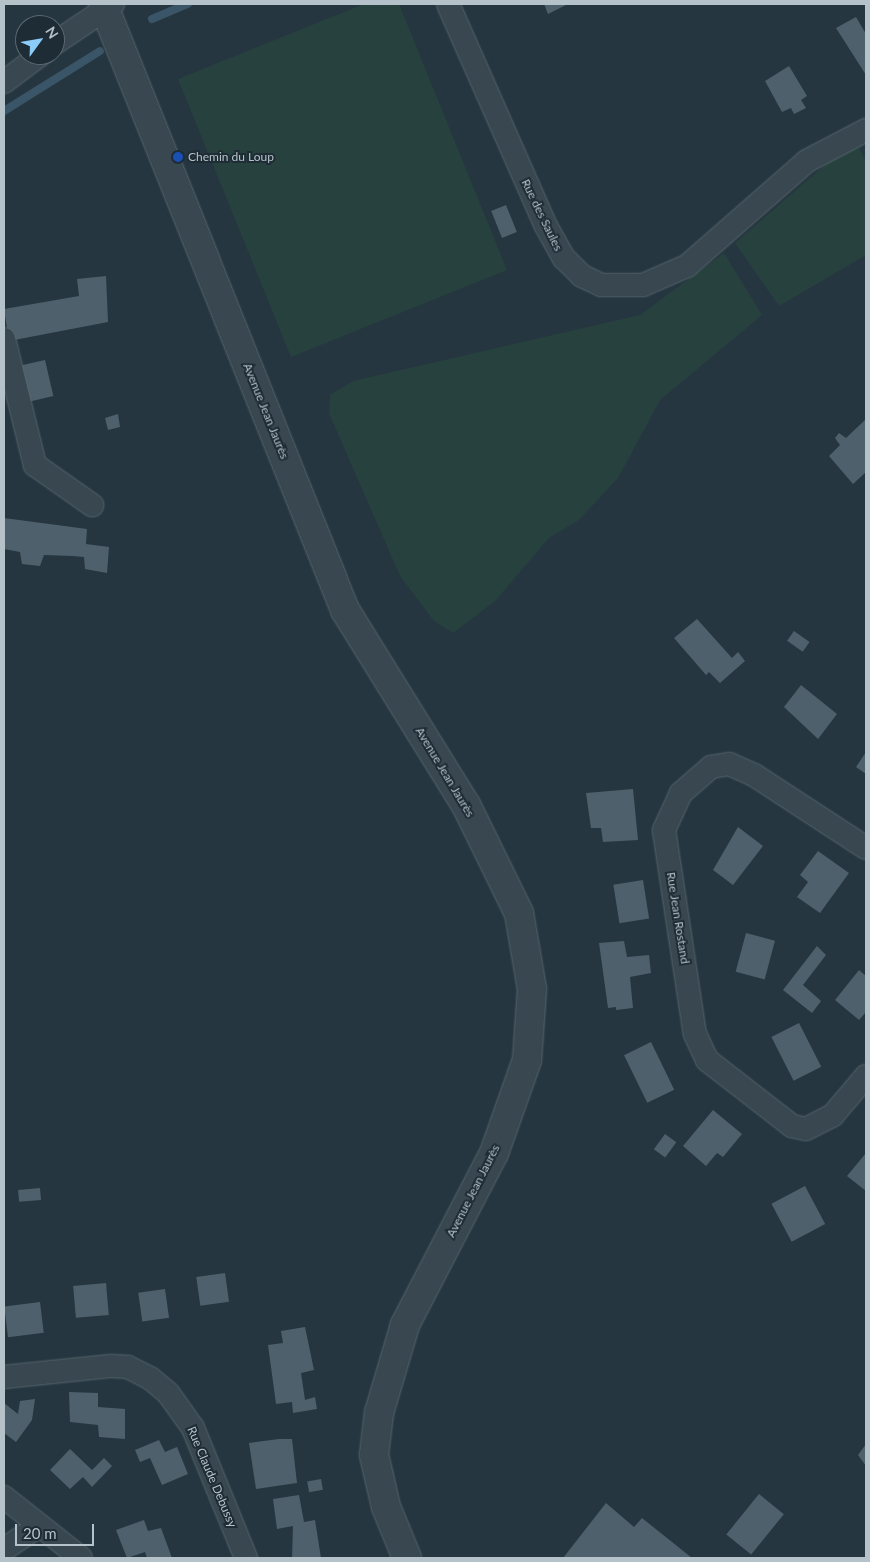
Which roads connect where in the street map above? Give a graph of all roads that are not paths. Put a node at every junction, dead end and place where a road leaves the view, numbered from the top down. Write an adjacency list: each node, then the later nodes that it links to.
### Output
1 (107, 4): 3 (street); 17 (street, Avenue Jean Jaurès)
2 (448, 4): 6 (street, Rue des Saules)
3 (65, 36)
4 (27, 65): 5 (street)
5 (4, 82)
6 (866, 131)
7 (4, 339): 8 (street)
8 (92, 505)
9 (866, 848): 10 (street, Rue Jean Rostand)
10 (866, 1076)
11 (4, 1377): 16 (street, Rue Claude Debussy)
12 (4, 1498): 13 (street)
13 (39, 1526): 14 (street); 15 (street)
14 (4, 1549)
15 (81, 1558)
16 (246, 1558)
17 (407, 1558)

